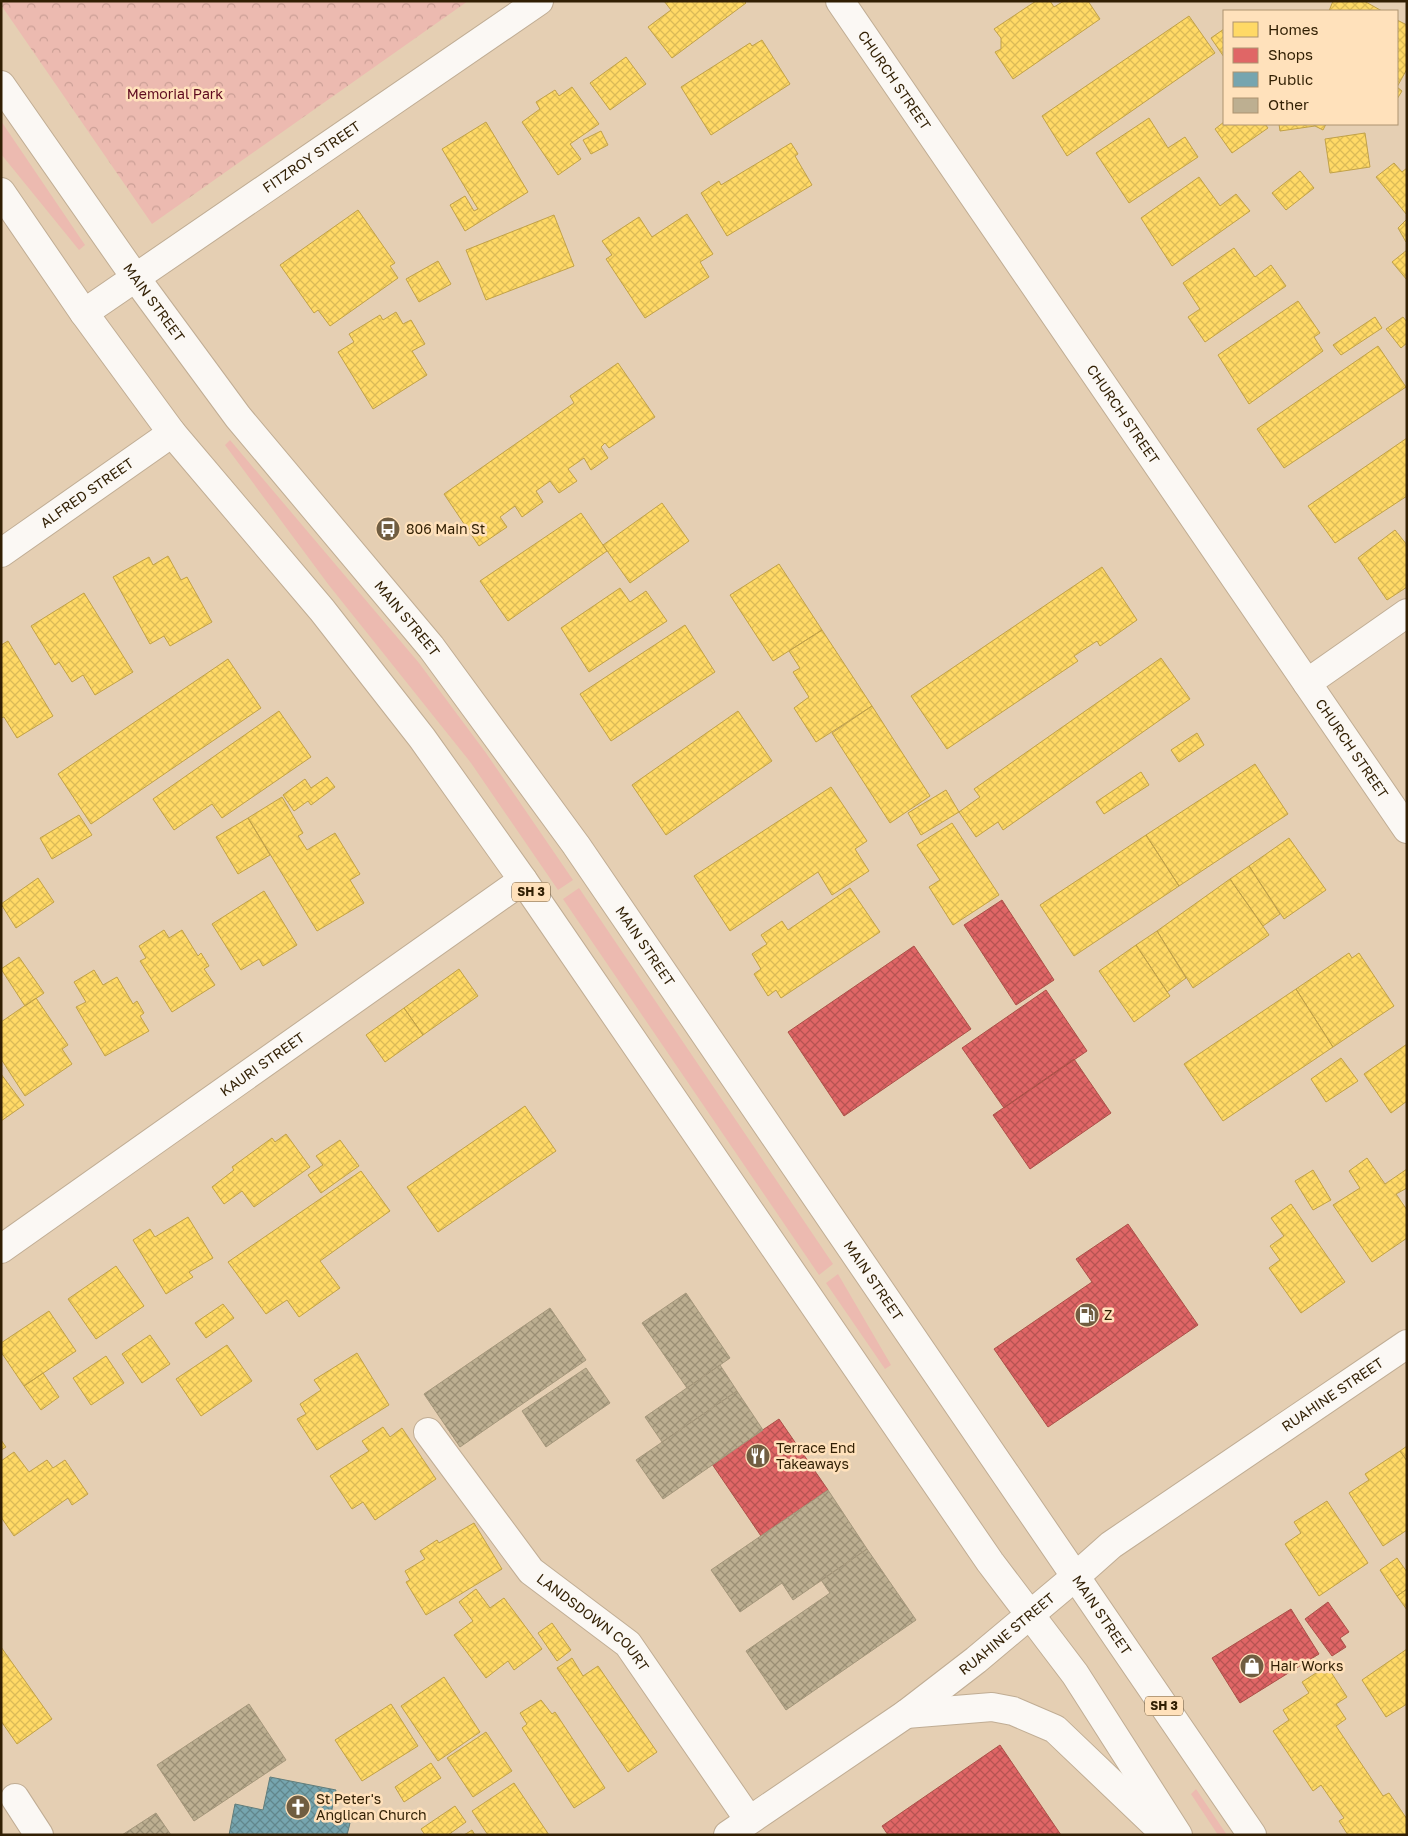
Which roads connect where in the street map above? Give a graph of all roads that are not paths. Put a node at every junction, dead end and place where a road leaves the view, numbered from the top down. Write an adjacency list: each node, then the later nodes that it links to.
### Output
1 (539, 1): 5 (main road, FITZROY STREET)
2 (840, 1): 10 (main road, CHURCH STREET)
3 (1, 85): 5 (main road, MAIN STREET / SH 3)
4 (1, 192): 6 (main road, SH 3)
5 (134, 277): 6 (main road, FITZROY STREET); 16 (main road, MAIN STREET / SH 3)
6 (84, 313): 7 (main road, SH 3)
7 (172, 434): 8 (main road, ALFRED STREET); 12 (main road, SH 3)
8 (1, 553)
9 (1407, 613): 10 (main road)
10 (1307, 683): 11 (main road, CHURCH STREET)
11 (1407, 829)
12 (523, 880): 13 (main road, KAURI STREET); 17 (main road, SH 3)
13 (1, 1249)
14 (1407, 1344): 16 (main road, RUAHINE STREET)
15 (428, 1432): 20 (main road, LANDSDOWN COURT)
16 (1075, 1577): 17 (main road, RUAHINE STREET); 24 (main road, MAIN STREET / SH 3)
17 (1031, 1614): 18 (main road, RUAHINE STREET); 23 (main road, SH 3)
18 (906, 1714): 20 (main road, RUAHINE STREET); 22 (main road)
19 (15, 1798): 21 (main road)
20 (739, 1827)
21 (39, 1835)
22 (1166, 1835)
23 (1178, 1835)
24 (1252, 1835)

